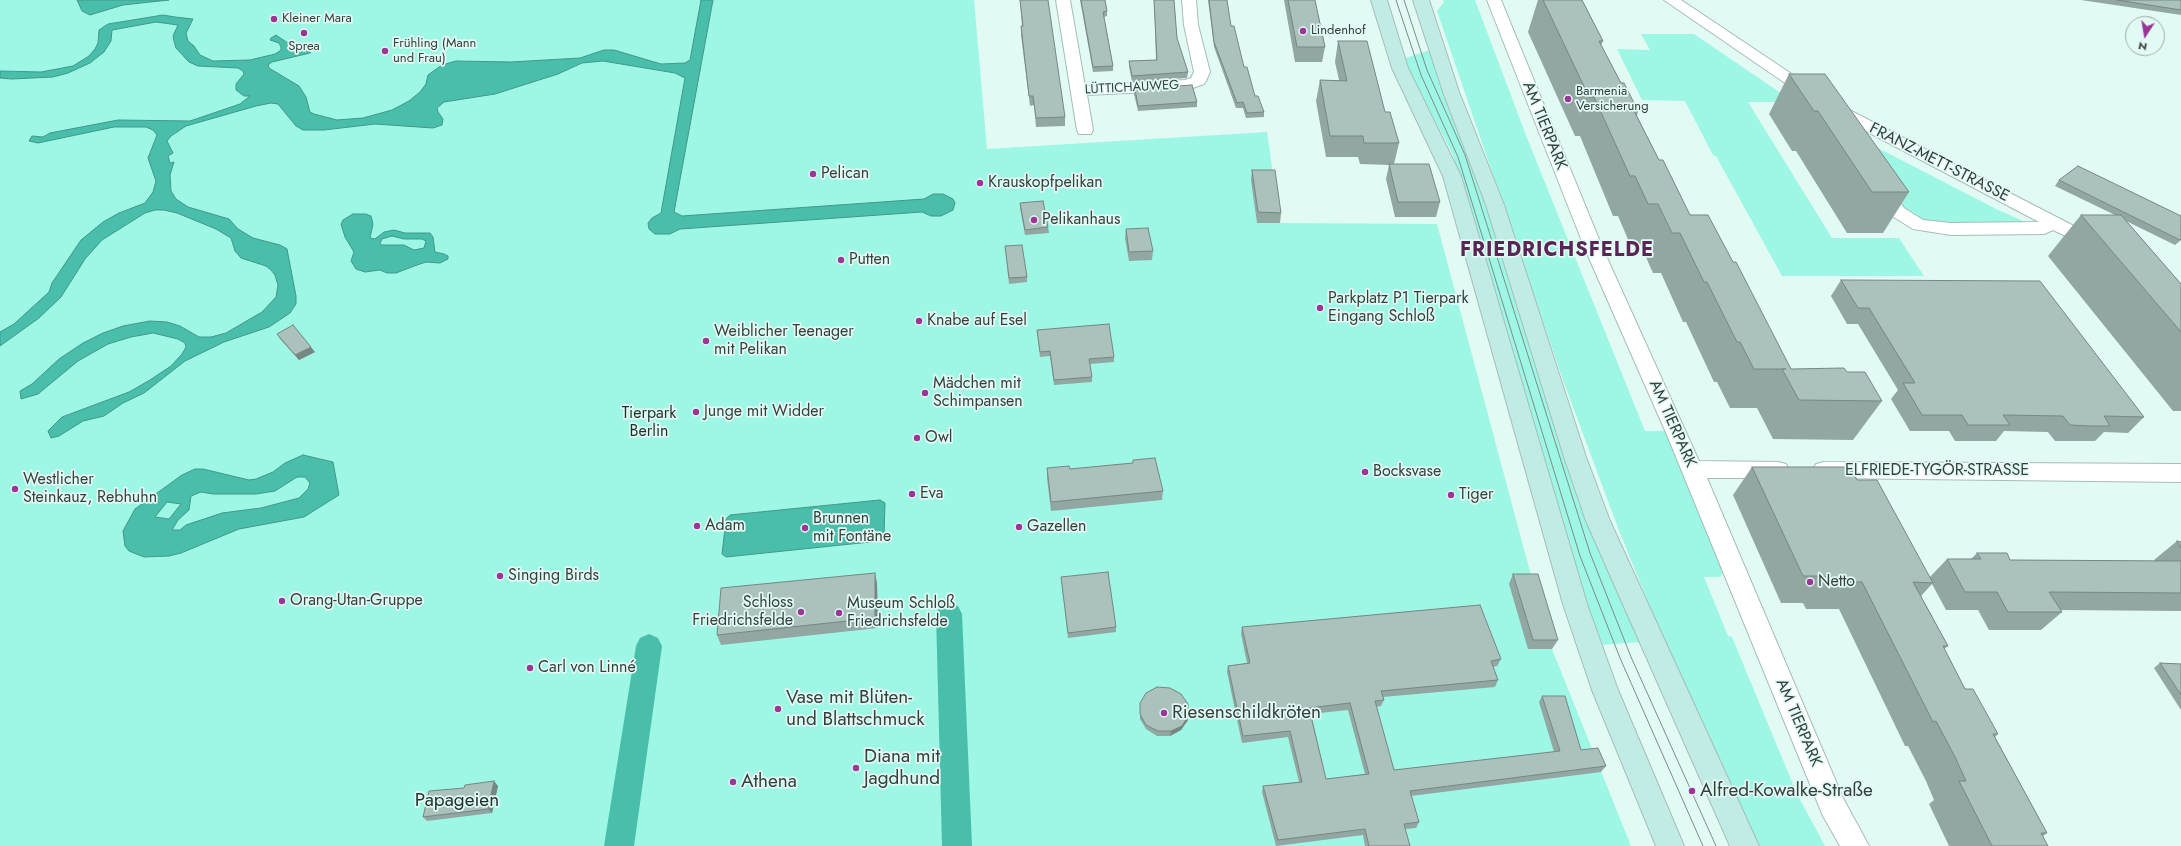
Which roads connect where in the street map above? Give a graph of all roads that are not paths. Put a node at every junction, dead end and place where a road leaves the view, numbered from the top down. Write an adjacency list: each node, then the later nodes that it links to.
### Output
1 (1062, 0): 7 (street)
2 (1189, 0): 7 (street, LÜTTICHAUWEG)
3 (1379, 0): 16 (main road)
4 (1421, 0): 17 (main road)
5 (1494, 0): 14 (street, AM TIERPARK)
6 (1671, 0): 8 (street, FRANZ-METT-STRASSE)
7 (1078, 92): 9 (street)
8 (1826, 104): 10 (street, FRANZ-METT-STRASSE); 12 (street, FRANZ-METT-STRASSE)
9 (1085, 130)
10 (1842, 130)
11 (1870, 172): 12 (street, FRANZ-METT-STRASSE)
12 (2052, 222): 13 (street, FRANZ-METT-STRASSE)
13 (2109, 251)
14 (1692, 469): 15 (street, ELFRIEDE-TYGÖR-STRASSE); 18 (street, AM TIERPARK)
15 (2181, 473)
16 (1670, 846)
17 (1745, 846)
18 (1855, 846)

